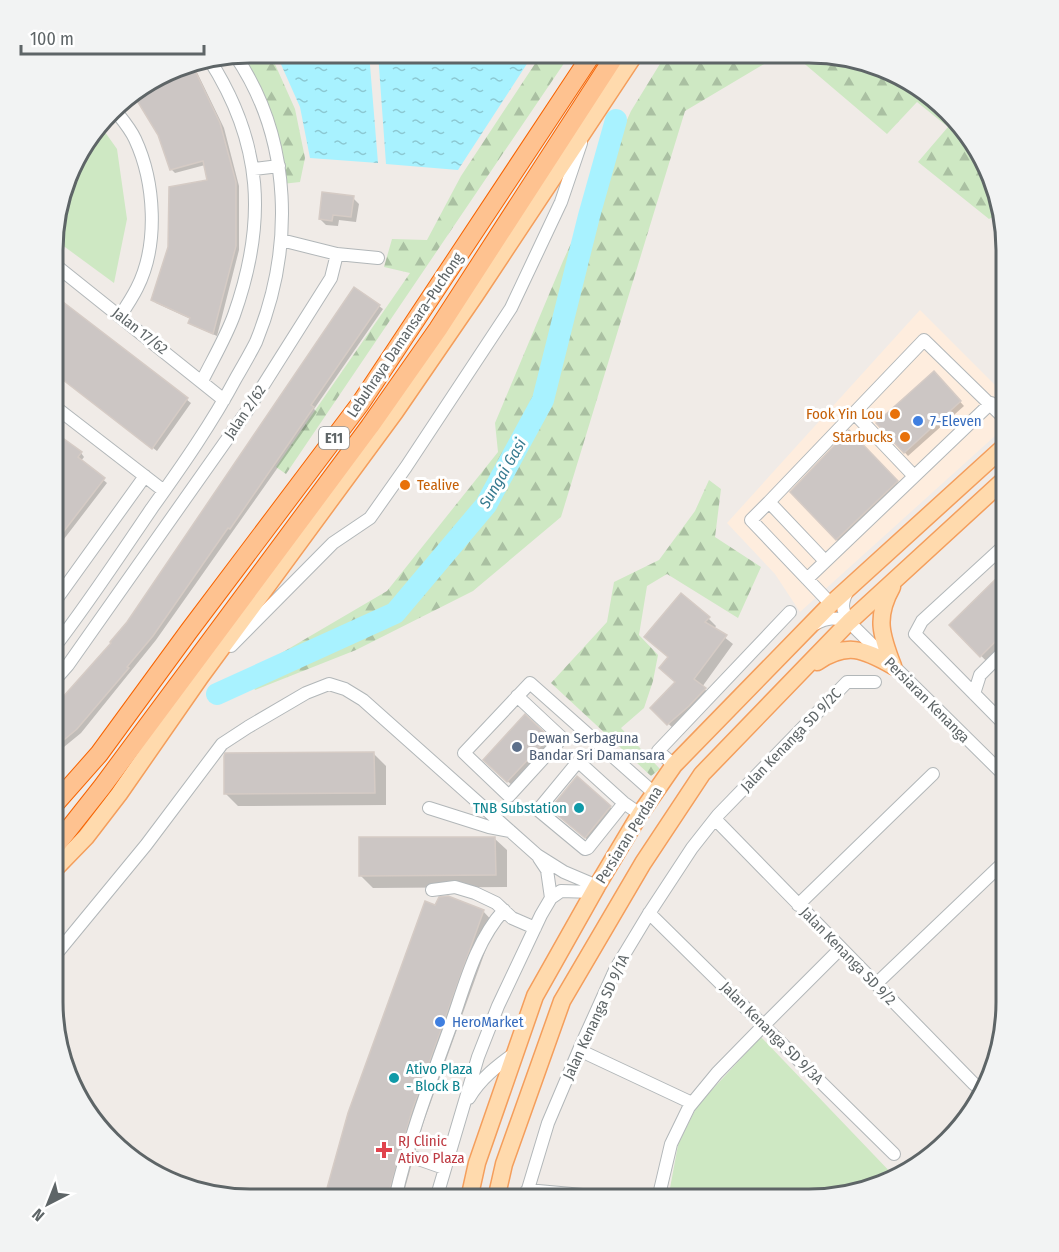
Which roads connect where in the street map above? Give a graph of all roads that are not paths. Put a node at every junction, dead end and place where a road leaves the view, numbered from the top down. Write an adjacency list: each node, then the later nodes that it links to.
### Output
1 (239, 63): 8 (street, Jalan 2/62)
2 (586, 63): 53 (highway, Lebuhraya Damansara–Puchong / E11)
3 (610, 63): 59 (highway, E11)
4 (629, 63): 7 (main road)
5 (213, 67): 9 (street)
6 (119, 117): 14 (street)
7 (585, 131): 44 (main road); 44 (street)
8 (279, 166): 9 (street); 10 (street, Jalan 2/62)
9 (254, 169): 15 (street)
10 (281, 240): 11 (street); 16 (street, Jalan 2/62)
11 (338, 254): 12 (street); 30 (street, Jalan 2/62)
12 (378, 258)
13 (63, 271): 14 (street, Jalan 17/62)
14 (120, 316): 15 (street, Jalan 17/62)
15 (202, 381): 16 (street, Jalan 17/62)
16 (224, 400): 25 (street, Jalan 2/62)
17 (991, 403): 18 (street); 20 (street); 23 (street)
18 (996, 409)
19 (63, 413): 22 (street)
20 (854, 413): 23 (street); 26 (street)
21 (996, 454): 34 (main road, Persiaran Perdana)
22 (145, 476): 25 (street); 33 (street)
23 (914, 476): 29 (street)
24 (996, 487): 31 (main road, Persiaran Perdana)
25 (164, 491): 27 (street, Jalan 2/62)
26 (769, 502): 29 (street); 32 (street)
27 (123, 550): 30 (street); 39 (street, Jalan 2/62)
28 (996, 553): 46 (street)
29 (825, 561): 32 (street)
30 (141, 563): 42 (street, Jalan 2/62)
31 (898, 576): 37 (main road, Persiaran Perdana); 41 (main road)
32 (807, 579): 35 (street)
33 (63, 590)
34 (848, 590): 35 (main road, Persiaran Perdana); 37 (street)
35 (831, 604): 38 (main road, Persiaran Perdana)
36 (790, 612): 49 (street)
37 (849, 622): 38 (street); 41 (street, Persiaran Kenanga); 43 (main road, Persiaran Perdana)
38 (809, 628): 49 (main road, Persiaran Perdana)
39 (63, 635)
40 (996, 659): 46 (street)
41 (893, 666): 43 (main road); 50 (street, Persiaran Kenanga)
42 (63, 670)
43 (796, 675): 85 (main road, Persiaran Perdana)
44 (201, 676): 61 (main road)
45 (875, 682): 56 (street, Jalan Kenanga SD 9/2C)
46 (974, 694): 48 (street)
47 (517, 696): 47 (street); 52 (street)
48 (996, 716)
49 (674, 765): 52 (main road, Persiaran Perdana)
50 (996, 767)
51 (933, 774): 66 (street)
52 (654, 793): 55 (main road, Persiaran Perdana)
53 (63, 795)
54 (624, 803): 54 (street); 55 (street)
55 (640, 814): 63 (main road, Persiaran Perdana)
56 (715, 819): 66 (street, Jalan Kenanga SD 9/2); 68 (street, Jalan Kenanga SD 9/1A)
57 (499, 821): 58 (street); 58 (street); 70 (street)
58 (511, 832): 60 (street)
59 (63, 836)
60 (537, 855): 63 (street); 65 (street)
61 (63, 861)
62 (996, 870): 72 (street)
63 (595, 889): 65 (street); 75 (main road, Persiaran Perdana)
64 (432, 890): 67 (street)
65 (551, 898): 69 (street)
66 (798, 904): 71 (street, Jalan Kenanga SD 9/2)
67 (504, 910): 69 (street); 80 (street)
68 (649, 913): 73 (street, Jalan Kenanga SD 9/3A); 74 (street, Jalan Kenanga SD 9/1A)
69 (535, 928): 78 (street)
70 (63, 946)
71 (841, 948): 72 (street, Jalan Kenanga SD 9/2); 73 (street)
72 (876, 984): 76 (street, Jalan Kenanga SD 9/2)
73 (764, 1025): 77 (street); 79 (street, Jalan Kenanga SD 9/3A)
74 (579, 1050): 77 (street); 86 (street, Jalan Kenanga SD 9/1A)
75 (515, 1053): 78 (street); 84 (main road, Persiaran Perdana)
76 (976, 1086)
77 (692, 1103): 87 (street)
78 (463, 1109): 81 (street)
79 (894, 1154)
80 (407, 1155): 81 (street); 82 (street)
81 (444, 1168): 83 (street)
82 (398, 1189)
83 (439, 1189)
84 (471, 1189)
85 (498, 1189)
86 (528, 1189)
87 (660, 1189)

